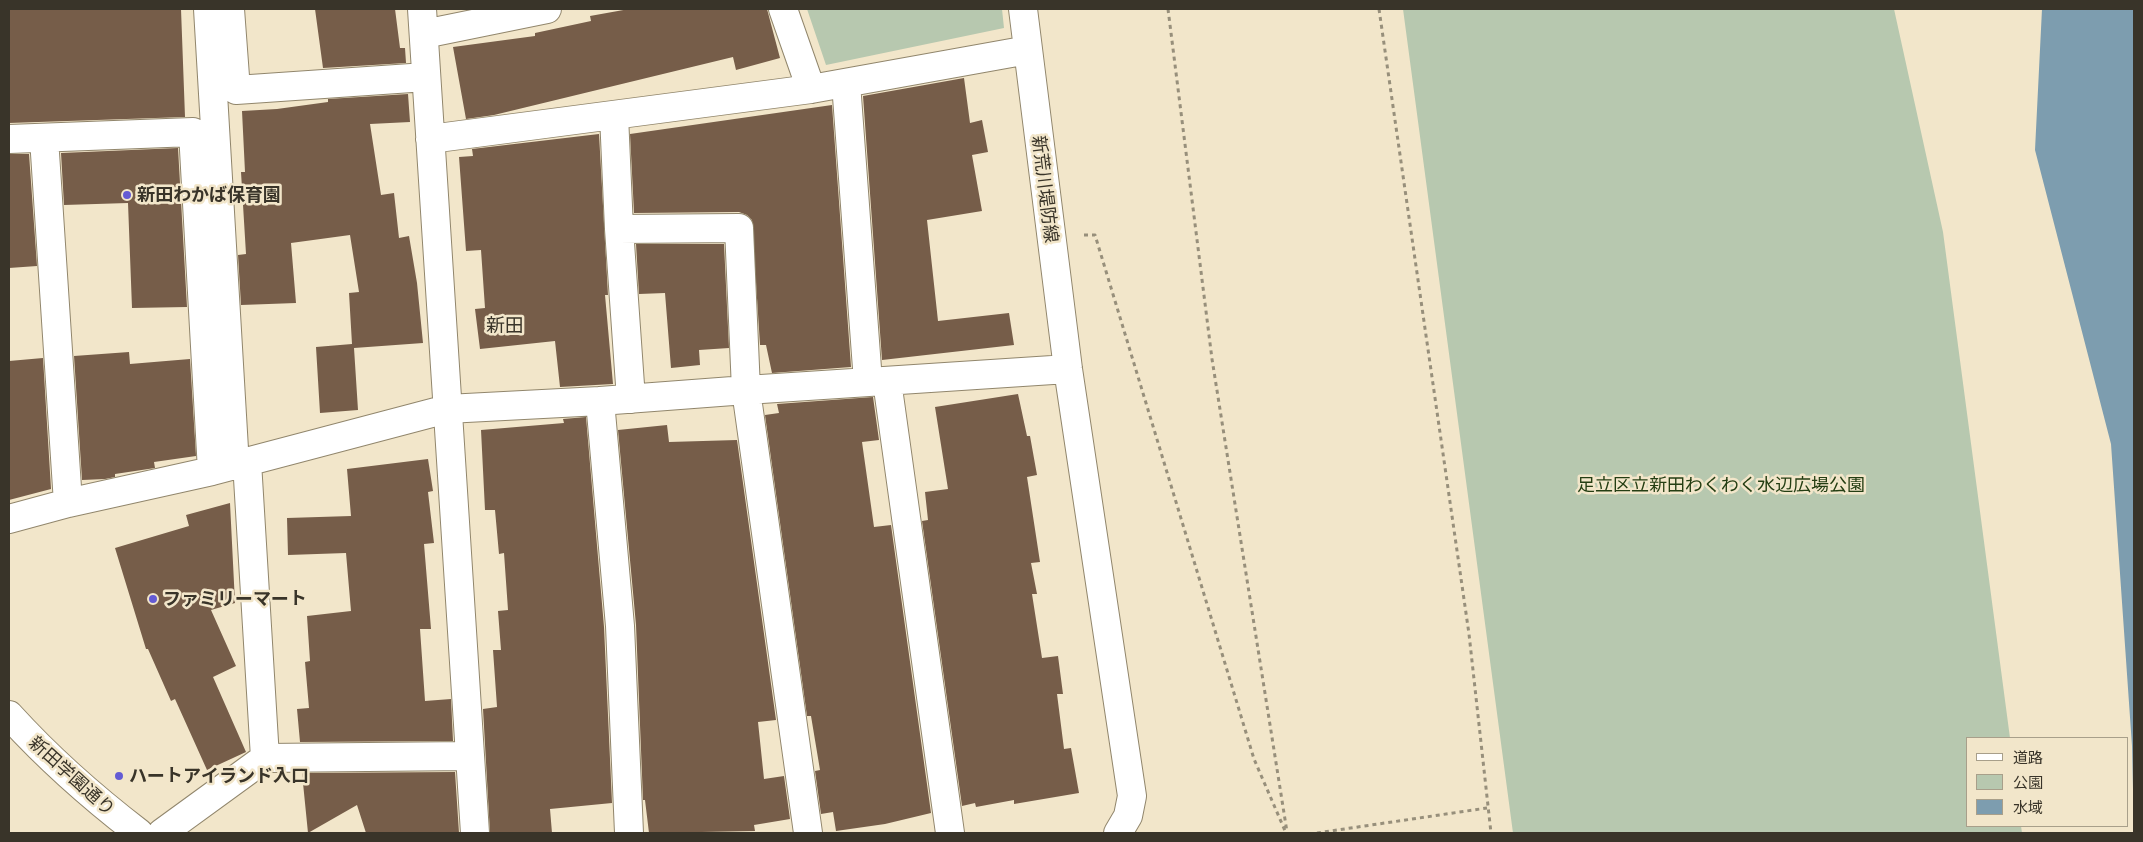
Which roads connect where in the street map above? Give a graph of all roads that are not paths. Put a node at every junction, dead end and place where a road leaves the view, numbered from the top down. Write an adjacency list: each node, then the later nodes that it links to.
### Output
1 (208, 9): 22 (street)
2 (230, 9): 8 (street)
3 (547, 9): 6 (street)
4 (783, 9): 10 (street)
5 (1022, 9): 7 (street, 新荒川堤防線)
6 (423, 21): 8 (street)
7 (1028, 50): 9 (street); 16 (street, 新荒川堤防線)
8 (426, 77): 13 (street)
9 (846, 83): 10 (street); 17 (street)
10 (811, 89): 11 (street)
11 (614, 115): 13 (street); 15 (street)
12 (44, 138): 14 (street); 22 (street); 23 (street)
13 (430, 139): 21 (street)
14 (9, 140)
15 (619, 229): 18 (street); 19 (street)
16 (1068, 369): 17 (street); 34 (street, 新荒川堤防線)
17 (878, 382): 18 (street); 33 (street)
18 (746, 390): 19 (street); 32 (street)
19 (631, 399): 20 (street)
20 (600, 401): 21 (street); 31 (street)
21 (447, 409): 22 (street); 26 (street)
22 (232, 466): 23 (street); 27 (street)
23 (68, 503): 24 (street)
24 (9, 518)
25 (9, 715): 28 (street, 新田学園通り)
26 (469, 756): 27 (street); 30 (street)
27 (265, 758): 29 (street)
28 (139, 833)
29 (162, 833)
30 (475, 833)
31 (629, 833)
32 (808, 833)
33 (950, 833)
34 (1118, 833)

